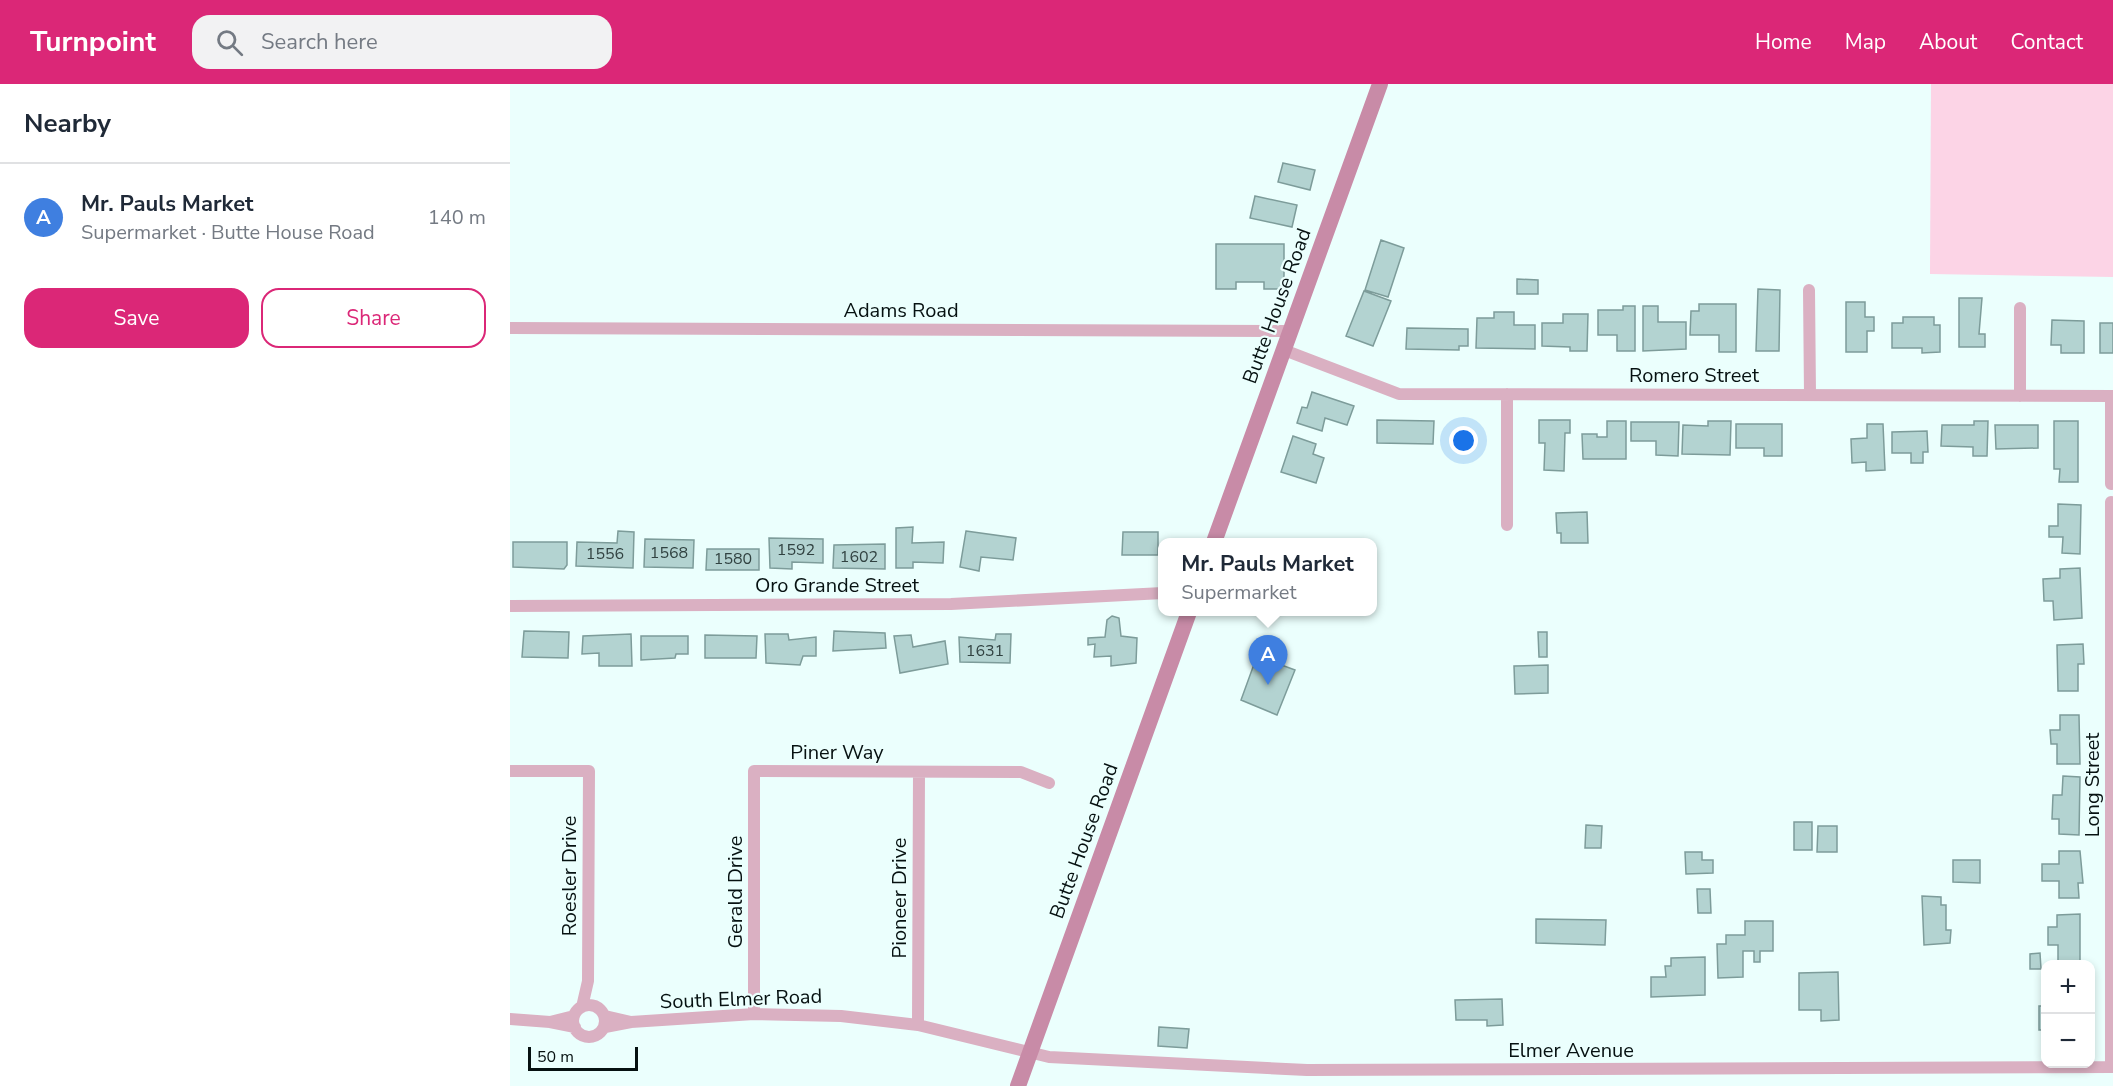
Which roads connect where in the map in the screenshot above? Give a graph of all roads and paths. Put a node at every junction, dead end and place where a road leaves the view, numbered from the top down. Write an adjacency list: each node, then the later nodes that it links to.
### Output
1 (1380, 84): 5 (main road, Butte House Road)
2 (1809, 290): 8 (street)
3 (2020, 308): 9 (street)
4 (510, 328): 5 (street, Adams Road)
5 (1291, 331): 6 (main road, Butte House Road)
6 (1284, 350): 7 (street, Romero Street); 14 (main road, Butte House Road)
7 (1507, 394): 8 (street, Romero Street); 13 (street)
8 (1810, 395): 9 (street, Romero Street)
9 (2020, 396): 10 (street, Romero Street)
10 (2112, 396): 11 (street)
11 (2111, 484)
12 (2111, 502): 29 (street, Long Street)
13 (1507, 525)
14 (1216, 538)
15 (1158, 593): 16 (street, Oro Grande Street)
16 (510, 606)
17 (1188, 616): 28 (main road, Butte House Road)
18 (510, 771): 22 (street, Roesler Drive)
19 (754, 771): 20 (street, Piner Way); 23 (street, Gerald Drive)
20 (919, 772): 21 (street, Piner Way); 27 (street, Pioneer Drive)
21 (1049, 783)
22 (588, 981): 24 (street, Roesler Drive); 25 (street, Roesler Drive)
23 (754, 1014): 24 (street, South Elmer Road); 27 (street, South Elmer Road)
24 (602, 1016): 25 (street); 25 (street)
25 (577, 1017): 26 (street)
26 (510, 1019)
27 (918, 1025): 28 (street, South Elmer Road)
28 (1029, 1052): 29 (street, Elmer Avenue); 30 (main road, Butte House Road)
29 (2112, 1067)
30 (1018, 1086)

